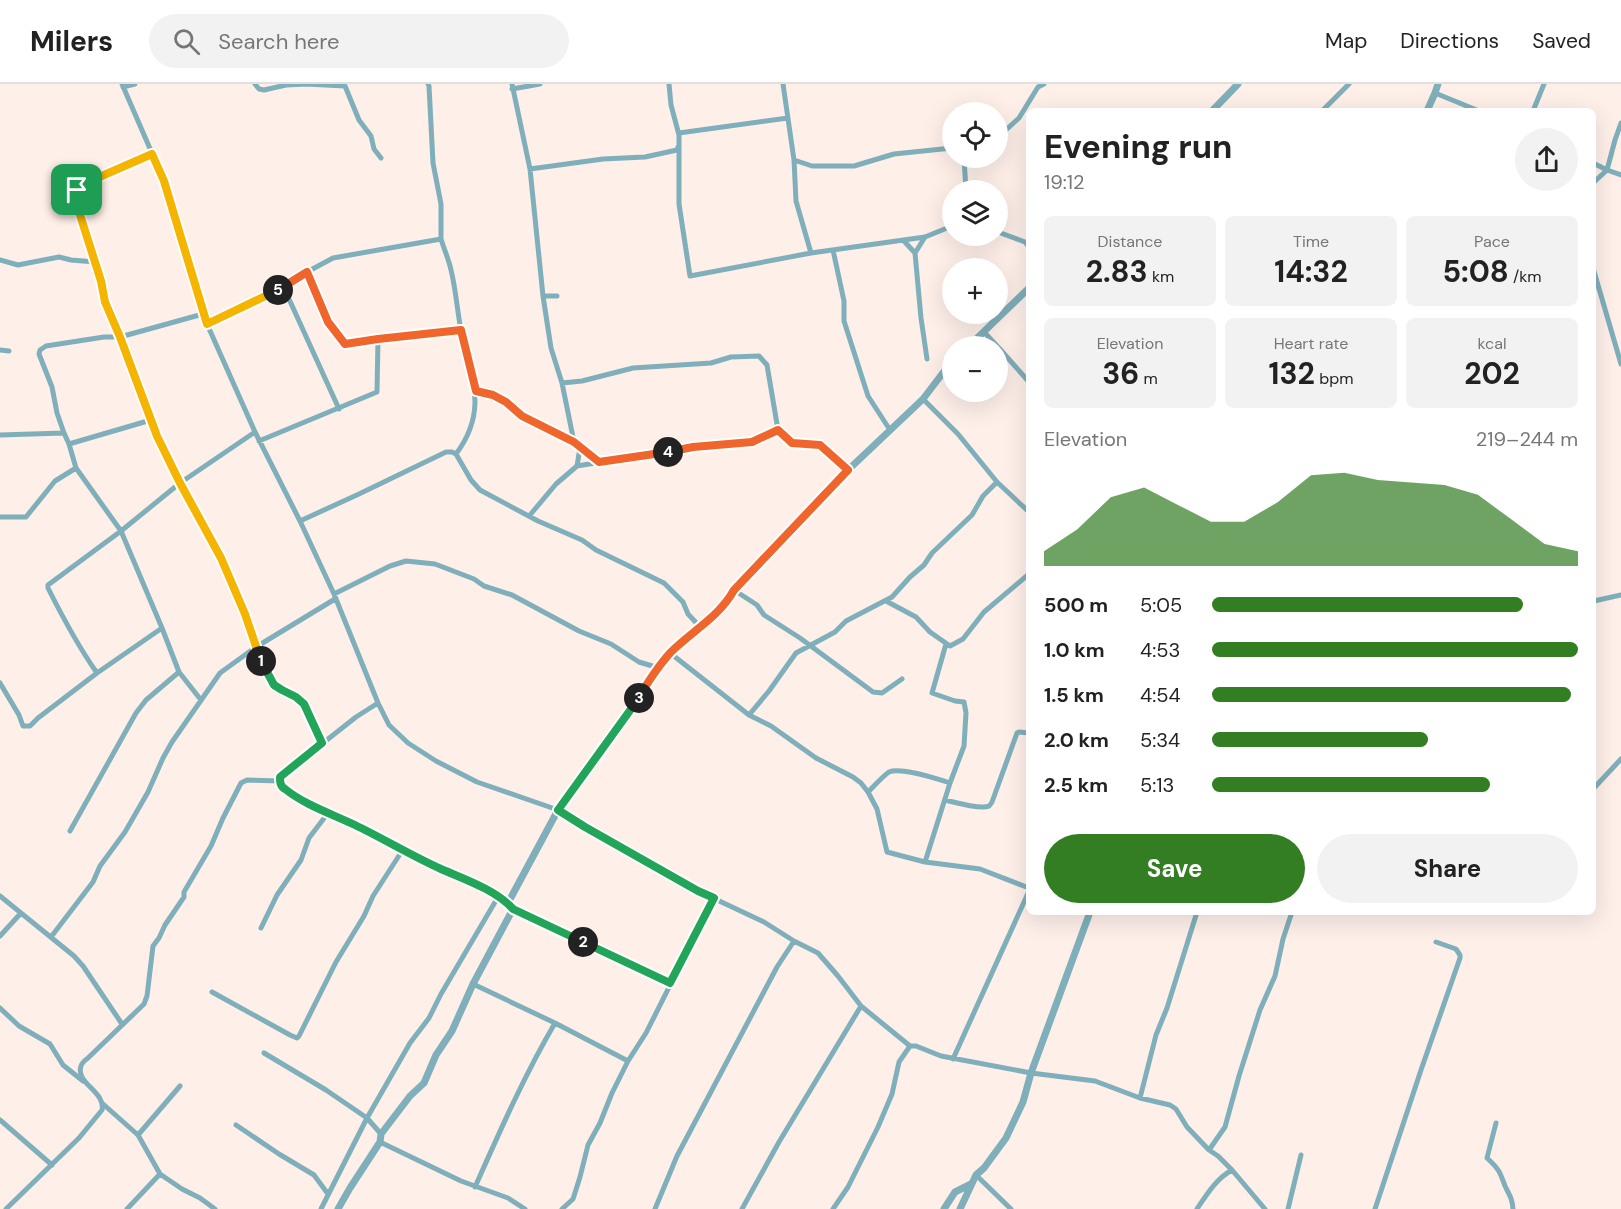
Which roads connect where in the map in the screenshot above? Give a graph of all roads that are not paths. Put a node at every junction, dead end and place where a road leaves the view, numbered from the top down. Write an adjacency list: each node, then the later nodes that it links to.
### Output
1 (135, 84): 13 (street)
2 (255, 84): 12 (street)
3 (428, 84): 36 (street)
4 (540, 84): 14 (street)
5 (669, 84): 29 (street)
6 (783, 84): 21 (street)
7 (1044, 84): 23 (street)
8 (1238, 84): 16 (street)
9 (1349, 84): 17 (street)
10 (1438, 84): 15 (street)
11 (1544, 84): 20 (street)
12 (347, 85): 26 (street)
13 (123, 86): 25 (street)
14 (512, 86): 29 (street)
15 (1435, 93): 18 (street); 19 (street)
16 (1215, 108)
17 (1325, 108)
18 (1428, 108)
19 (1472, 108)
20 (1534, 108)
21 (788, 118): 27 (street); 40 (street)
22 (1621, 123): 30 (street)
23 (1008, 128)
24 (942, 149): 27 (street)
25 (152, 154): 43 (street); 50 (street)
26 (381, 158)
27 (794, 159): 40 (street)
28 (1596, 164): 30 (street)
29 (530, 169): 48 (street)
30 (1607, 170): 31 (street); 32 (street)
31 (1621, 175)
32 (1596, 180)
33 (942, 230): 35 (street)
34 (1008, 236): 38 (street)
35 (925, 237): 37 (street); 41 (street)
36 (441, 239): 44 (street); 52 (street)
37 (904, 241): 39 (street); 41 (street)
38 (1026, 243)
39 (833, 250): 40 (street); 71 (street)
40 (810, 253)
41 (915, 253): 60 (street)
42 (0, 260): 43 (street)
43 (95, 262): 56 (street)
44 (307, 272): 46 (street); 57 (street)
45 (1596, 278): 62 (street)
46 (284, 288): 51 (street); 68 (street)
47 (1026, 291): 53 (street)
48 (543, 296): 49 (street); 65 (street)
49 (557, 296)
50 (203, 314): 51 (street); 56 (street)
51 (207, 324): 72 (street)
52 (461, 330): 57 (street); 66 (street)
53 (984, 332): 54 (street); 55 (street)
54 (980, 336)
55 (987, 336)
56 (120, 337): 69 (street); 73 (street)
57 (378, 339): 68 (street)
58 (0, 350): 59 (street)
59 (9, 351)
60 (927, 359)
61 (1008, 359): 64 (street)
62 (1621, 364)
63 (942, 374): 67 (street)
64 (1026, 379)
65 (562, 383): 70 (street); 76 (street)
66 (476, 391): 76 (street); 79 (street)
67 (923, 399): 71 (street); 84 (street)
68 (339, 409): 75 (street)
69 (151, 420): 77 (street); 85 (street)
70 (778, 430): 80 (street); 83 (street)
71 (890, 430): 83 (street)
72 (255, 432): 75 (street); 85 (street)
73 (64, 434): 74 (street); 77 (street)
74 (0, 435)
75 (260, 441): 89 (street)
76 (574, 442): 78 (street)
77 (69, 444): 82 (street)
78 (580, 448): 80 (street); 81 (street)
79 (456, 454): 87 (street); 89 (street)
80 (599, 462): 81 (street)
81 (578, 466): 87 (street)
82 (76, 468): 88 (street); 90 (street)
83 (848, 470): 92 (street)
84 (997, 482): 86 (street); 95 (street)
85 (180, 483): 90 (street); 101 (street)
86 (1026, 509)
87 (530, 515): 98 (street)
88 (0, 517)
89 (300, 521): 94 (street)
90 (121, 531): 97 (street); 105 (street)
91 (1026, 577): 99 (street)
92 (734, 590): 98 (street); 100 (street)
93 (1621, 595): 96 (street)
94 (334, 597): 101 (street); 103 (street); 109 (street)
95 (886, 601): 99 (street); 100 (street)
96 (1596, 601)
97 (162, 628): 104 (street); 105 (street)
98 (701, 628): 102 (street)
99 (946, 644): 115 (street)
100 (811, 645): 106 (street); 110 (street)
101 (256, 647): 108 (street); 112 (street)
102 (670, 653): 103 (street); 110 (street)
103 (659, 668): 119 (street)
104 (179, 672): 108 (street); 121 (street)
105 (98, 674): 107 (street)
106 (902, 679)
107 (0, 683)
108 (201, 700): 136 (street)
109 (378, 703): 112 (street); 119 (street)
110 (749, 715): 117 (street)
111 (1026, 733): 118 (street)
112 (322, 743): 114 (street)
113 (1621, 759): 116 (street)
114 (280, 781): 120 (street); 145 (street)
115 (950, 783): 117 (street); 118 (street)
116 (1596, 786)
117 (868, 792): 123 (street)
118 (945, 800): 123 (street)
119 (558, 810): 128 (street); 129 (street)
120 (328, 813): 122 (street); 134 (street)
121 (70, 831)
122 (402, 851): 127 (street); 141 (street)
123 (925, 862): 124 (street)
124 (1026, 888)
125 (0, 896): 130 (street)
126 (1026, 896): 148 (street)
127 (498, 897): 129 (street); 155 (street)
128 (714, 898): 137 (street); 139 (street)
129 (511, 906): 139 (street); 140 (street)
130 (21, 914): 135 (street); 136 (street)
131 (1089, 915): 150 (street)
132 (1196, 915): 153 (street)
133 (1291, 915): 161 (street)
134 (261, 928)
135 (0, 936)
136 (51, 937): 145 (street)
137 (794, 941): 142 (street); 177 (street)
138 (1436, 942): 186 (street)
139 (670, 983): 149 (street)
140 (473, 984): 144 (street); 160 (street)
141 (212, 992)
142 (861, 1006): 146 (street); 178 (street)
143 (0, 1008): 151 (street)
144 (555, 1023): 149 (street); 168 (street)
145 (122, 1024): 151 (street)
146 (910, 1046): 148 (street); 179 (street)
147 (264, 1053): 155 (street)
148 (953, 1059): 150 (street)
149 (628, 1061): 176 (street)
150 (1031, 1073): 153 (street); 166 (street)
151 (87, 1084): 154 (street)
152 (180, 1086): 159 (street)
153 (1140, 1098): 161 (street)
154 (103, 1104): 159 (street); 163 (street)
155 (367, 1118): 160 (street); 169 (street)
156 (0, 1120): 163 (street)
157 (1496, 1123): 187 (street)
158 (236, 1125): 169 (street)
159 (138, 1135): 165 (street)
160 (381, 1138): 168 (street); 170 (street)
161 (1209, 1150): 164 (street)
162 (1301, 1155): 185 (street)
163 (52, 1165): 171 (street)
164 (1232, 1170): 183 (street); 184 (street)
165 (160, 1174): 172 (street); 173 (street)
166 (976, 1175): 167 (street); 182 (street)
167 (971, 1184): 180 (street); 181 (street)
168 (475, 1187): 175 (street)
169 (328, 1194): 174 (street)
170 (341, 1208)
171 (6, 1209)
172 (127, 1209)
173 (214, 1209)
174 (321, 1209)
175 (525, 1209)
176 (562, 1209)
177 (655, 1209)
178 (742, 1209)
179 (833, 1209)
180 (944, 1209)
181 (960, 1209)
182 (1011, 1209)
183 (1197, 1209)
184 (1265, 1209)
185 (1288, 1209)
186 (1375, 1209)
187 (1513, 1209)

